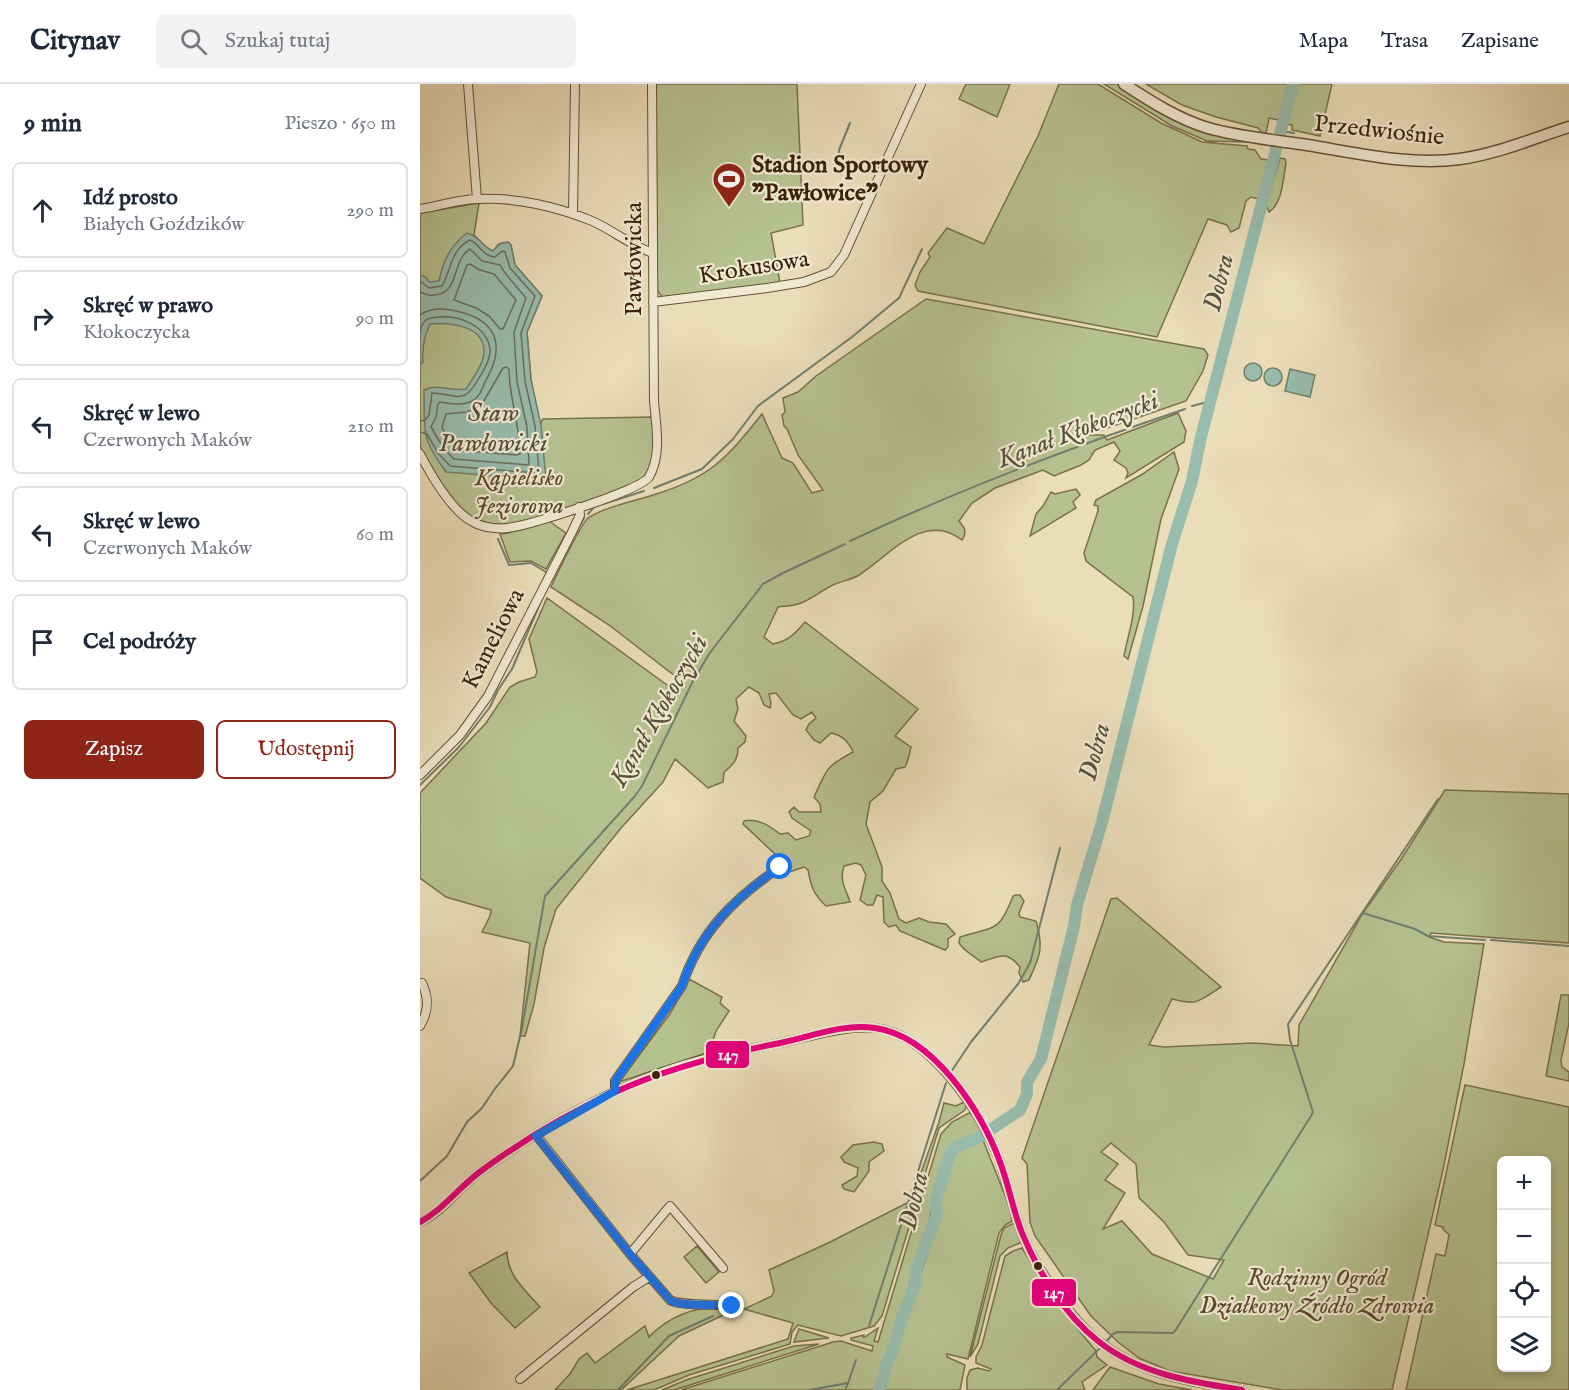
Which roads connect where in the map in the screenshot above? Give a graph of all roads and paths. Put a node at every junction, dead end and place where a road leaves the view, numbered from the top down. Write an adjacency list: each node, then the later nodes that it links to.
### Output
1 (468, 84): 7 (street)
2 (575, 84): 9 (street)
3 (652, 84): 10 (street, Pawłowicka)
4 (921, 84): 11 (street, Krokusowa)
5 (1124, 84): 6 (street, Przedwiośnie)
6 (1569, 127)
7 (477, 199): 8 (street); 9 (street)
8 (420, 209)
9 (573, 214): 10 (street)
10 (653, 253): 11 (street, Pawłowicka)
11 (653, 302): 13 (street, Pawłowicka)
12 (420, 454): 13 (street, Pawłowicka)
13 (579, 507): 14 (street, Kameliowa)
14 (420, 775)
15 (780, 867): 18 (street)
16 (422, 983): 17 (street)
17 (420, 1026)
18 (615, 1091): 19 (street); 26 (street)
19 (536, 1136): 20 (street); 21 (street)
20 (420, 1222)
21 (630, 1254): 22 (street); 23 (street)
22 (723, 1268)
23 (649, 1277): 24 (street); 25 (street)
24 (732, 1306)
25 (520, 1379)
26 (1242, 1390)

